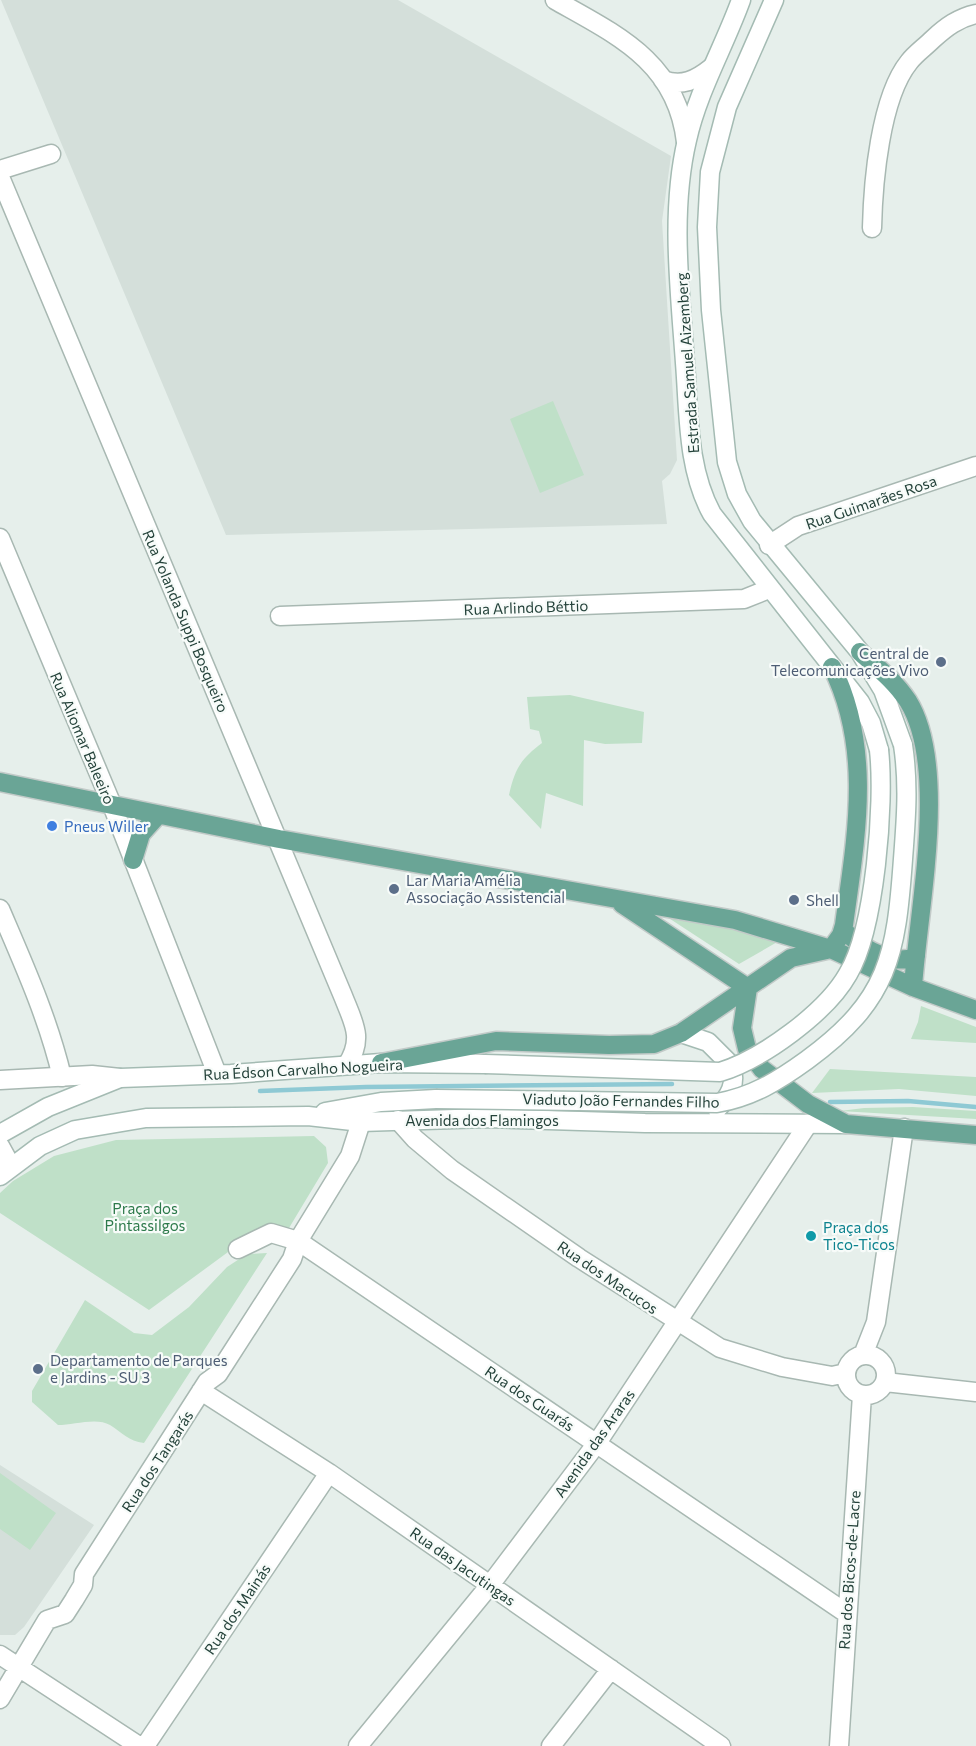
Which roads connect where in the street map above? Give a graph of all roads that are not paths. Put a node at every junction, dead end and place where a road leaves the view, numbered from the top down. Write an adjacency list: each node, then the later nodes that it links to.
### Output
1 (555, 0): 6 (street)
2 (741, 0): 5 (street, Estrada Samuel Aizemberg)
3 (774, 0): 14 (street, Estrada Samuel Aizemberg)
4 (976, 14): 11 (street)
5 (711, 68): 6 (street); 7 (street, Estrada Samuel Aizemberg)
6 (663, 80): 7 (street)
7 (686, 142): 15 (street, Estrada Samuel Aizemberg)
8 (51, 154): 9 (street)
9 (0, 170)
10 (0, 177): 24 (street, Rua Yolanda Suppi Bosqueiro)
11 (872, 228)
12 (976, 466): 14 (street, Rua Guimarães Rosa)
13 (0, 538): 22 (street, Rua Aliomar Baleeiro)
14 (770, 545): 17 (street, Estrada Samuel Aizemberg)
15 (769, 589): 16 (street, Rua Arlindo Béttio); 18 (street, Estrada Samuel Aizemberg)
16 (280, 616)
17 (860, 652): 19 (street, Estrada Samuel Aizemberg); 30 (main road)
18 (832, 667): 20 (street, Estrada Samuel Aizemberg); 28 (main road)
19 (903, 745): 42 (street, Viaduto João Fernandes Filho, bridge)
20 (879, 750): 36 (street, Viaduto João Fernandes Filho, bridge)
21 (0, 782): 22 (main road)
22 (112, 805): 23 (main road); 25 (street, Rua Aliomar Baleeiro)
23 (158, 815): 24 (main road); 25 (main road)
24 (279, 839): 26 (main road); 37 (street, Rua Yolanda Suppi Bosqueiro)
25 (133, 860): 38 (street, Rua Aliomar Baleeiro)
26 (610, 897): 29 (main road); 32 (main road)
27 (0, 909): 39 (street)
28 (844, 925): 29 (main road); 30 (main road)
29 (831, 949): 31 (main road); 32 (main road)
30 (916, 956): 31 (main road)
31 (913, 987): 33 (main road)
32 (748, 988): 34 (main road); 47 (main road)
33 (976, 1010)
34 (681, 1033): 35 (main road); 45 (street)
35 (381, 1063): 36 (street, Rua Édson Carvalho Nogueira); 37 (street, Rua Édson Carvalho Nogueira)
36 (485, 1064)
37 (347, 1065): 38 (street, Rua Édson Carvalho Nogueira)
38 (217, 1074): 40 (street, Rua Édson Carvalho Nogueira)
39 (62, 1077): 40 (street); 41 (street)
40 (120, 1078): 49 (street)
41 (0, 1080)
42 (308, 1116): 44 (street, Avenida dos Flamingos); 52 (street, Avenida dos Flamingos)
43 (398, 1120): 44 (street, Avenida dos Flamingos); 45 (street, Avenida dos Flamingos); 55 (street, Rua dos Macucos)
44 (361, 1122): 53 (street, Rua dos Tangarás)
45 (691, 1124): 46 (street, Avenida dos Flamingos)
46 (808, 1124): 47 (street, Avenida dos Flamingos); 55 (street, Avenida das Araras)
47 (846, 1124): 48 (main road, Avenida dos Flamingos)
48 (904, 1128): 50 (main road, Avenida dos Flamingos); 56 (street)
49 (0, 1134)
50 (976, 1135)
51 (0, 1146): 52 (street)
52 (4, 1172)
53 (298, 1241): 54 (street, Rua dos Guarás); 59 (street, Rua dos Tangarás); 62 (street, Rua dos Guarás)
54 (238, 1249)
55 (676, 1322): 57 (street, Rua dos Macucos); 62 (street, Avenida das Araras)
56 (863, 1355): 57 (street); 58 (street)
57 (846, 1373): 61 (street)
58 (885, 1382): 60 (street); 61 (street)
59 (201, 1391): 63 (street, Rua das Jacutingas); 67 (street, Rua dos Tangarás)
60 (976, 1392)
61 (862, 1395): 65 (street, Rua dos Bicos-de-Lacre)
62 (597, 1443): 64 (street, Avenida das Araras); 65 (street, Rua dos Guarás)
63 (329, 1473): 64 (street, Rua das Jacutingas); 71 (street, Rua dos Mainás)
64 (489, 1585): 68 (street, Rua das Jacutingas); 72 (street, Avenida das Araras)
65 (846, 1612): 75 (street, Rua dos Bicos-de-Lacre)
66 (0, 1655): 67 (street)
67 (20, 1668): 69 (street, Rua dos Tangarás); 70 (street)
68 (611, 1669): 73 (street); 74 (street, Rua das Jacutingas)
69 (0, 1699)
70 (139, 1746)
71 (145, 1746)
72 (358, 1746)
73 (550, 1746)
74 (721, 1746)
75 (839, 1746)

